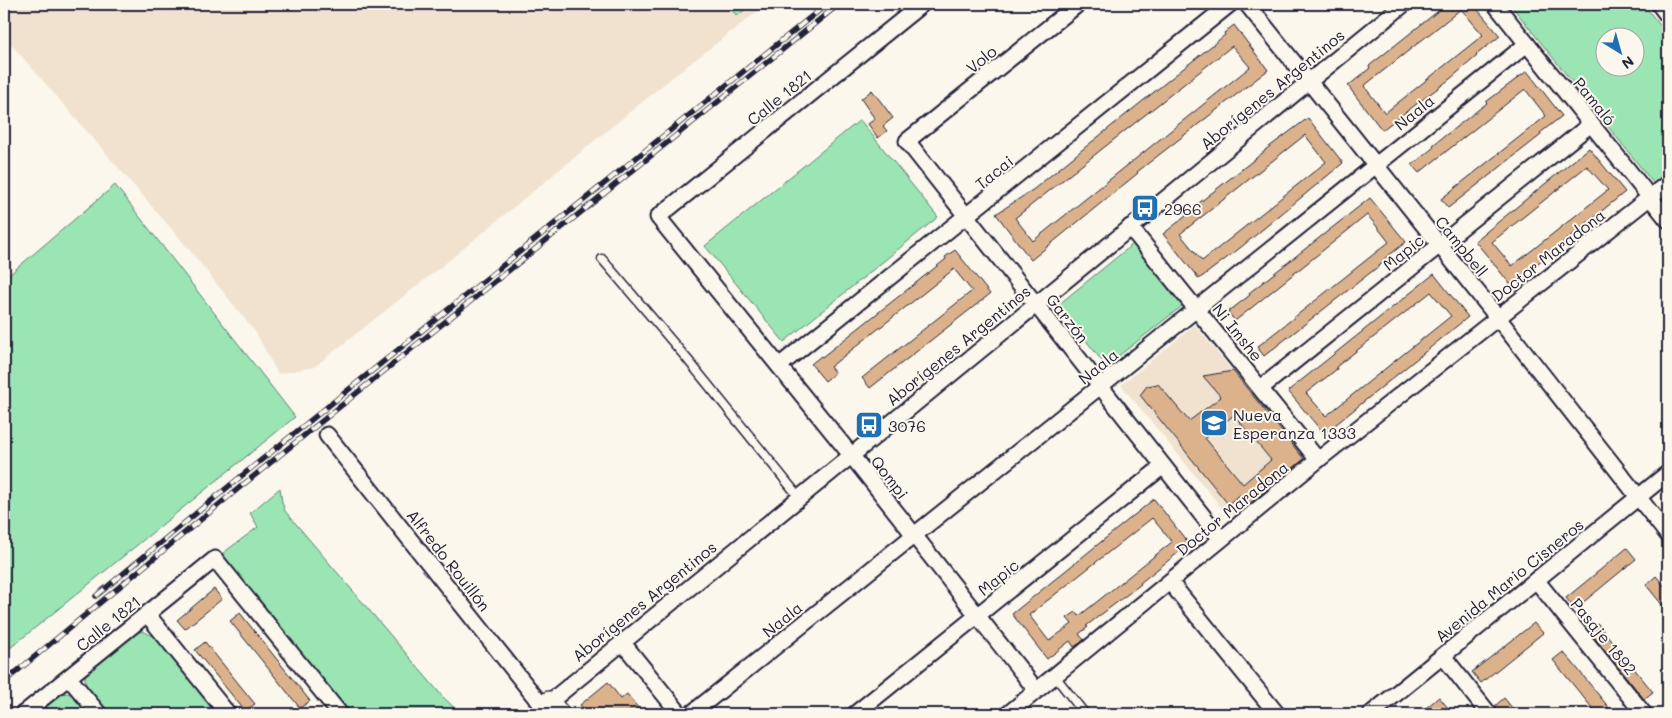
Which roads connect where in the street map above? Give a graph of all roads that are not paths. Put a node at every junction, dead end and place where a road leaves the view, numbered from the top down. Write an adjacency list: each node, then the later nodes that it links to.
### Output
1 (922, 4): 17 (street, Calle 1821)
2 (1078, 4): 12 (street, Volo)
3 (1230, 4): 16 (street, Tacai)
4 (1247, 4): 10 (street, Campbell)
5 (1495, 4): 9 (street, Pamaló)
6 (1659, 4): 8 (street)
7 (1395, 6): 10 (street, Aborígenes Argentinos)
8 (1668, 16)
9 (1527, 44): 11 (street, Pamaló); 13 (street, Naala)
10 (1308, 82): 13 (street, Campbell); 19 (street, Aborígenes Argentinos)
11 (1591, 124): 15 (street, Pamaló); 20 (street, Mapic)
12 (907, 141): 16 (street, Garzón)
13 (1375, 166): 20 (street, Campbell); 23 (street, Naala)
14 (1668, 183): 15 (street, Doctor Maradona)
15 (1650, 197): 18 (street, Pamaló); 24 (street, Doctor Maradona)
16 (966, 216): 22 (street, Garzón); 25 (street, Tacai)
17 (658, 217): 25 (street, Qompi)
18 (1668, 220)
19 (1130, 227): 22 (street, Aborígenes Argentinos); 23 (street, Ni Imshe)
20 (1439, 246): 24 (street, Campbell); 27 (street, Mapic)
21 (602, 259): 34 (lane)
22 (1036, 304): 26 (street, Garzón); 29 (street, Aborígenes Argentinos)
23 (1197, 309): 26 (street, Naala); 27 (street, Ni Imshe)
24 (1498, 318): 30 (street, Doctor Maradona); 33 (street, Campbell)
25 (779, 366): 29 (street, Qompi)
26 (1100, 386): 31 (street, Garzón); 36 (street, Naala)
27 (1261, 388): 30 (street, Ni Imshe)
28 (327, 435): 47 (street, Alfredo Rouillón)
29 (851, 455): 34 (street, Aborígenes Argentinos); 36 (street, Qompi)
30 (1318, 460): 37 (street, Doctor Maradona)
31 (1163, 466): 37 (street, Garzón); 41 (street, Mapic)
32 (1668, 473): 33 (street, Avenida Mario Cisneros)
33 (1638, 497): 35 (street, Campbell); 38 (street, Avenida Mario Cisneros)
34 (799, 498): 42 (street, Aborígenes Argentinos)
35 (1668, 535)
36 (913, 536): 41 (street, Qompi); 53 (street, Naala)
37 (1221, 539): 39 (street, Doctor Maradona)
38 (1536, 580): 43 (street, Avenida Mario Cisneros); 60 (street, Pasaje 1892)
39 (1170, 582): 44 (street, Doctor Maradona); 57 (street)
40 (147, 614): 45 (street, Calle 1821); 50 (street); 51 (street, Calle 1821)
41 (977, 616): 46 (street, Qompi); 54 (street, Mapic)
42 (622, 642): 47 (street, Aborígenes Argentinos); 52 (street)
43 (1443, 656): 58 (street, Avenida Mario Cisneros); 59 (street)
44 (1054, 675): 46 (street, Doctor Maradona); 56 (lane)
45 (69, 678): 48 (street, Calle 1821); 49 (street)
46 (1036, 690): 55 (street, Doctor Maradona)
47 (547, 709)
48 (23, 714)
49 (98, 714)
50 (228, 714)
51 (340, 714)
52 (680, 714)
53 (691, 714)
54 (855, 714)
55 (1008, 714)
56 (1085, 714)
57 (1277, 714)
58 (1372, 714)
59 (1489, 714)
60 (1644, 714)

